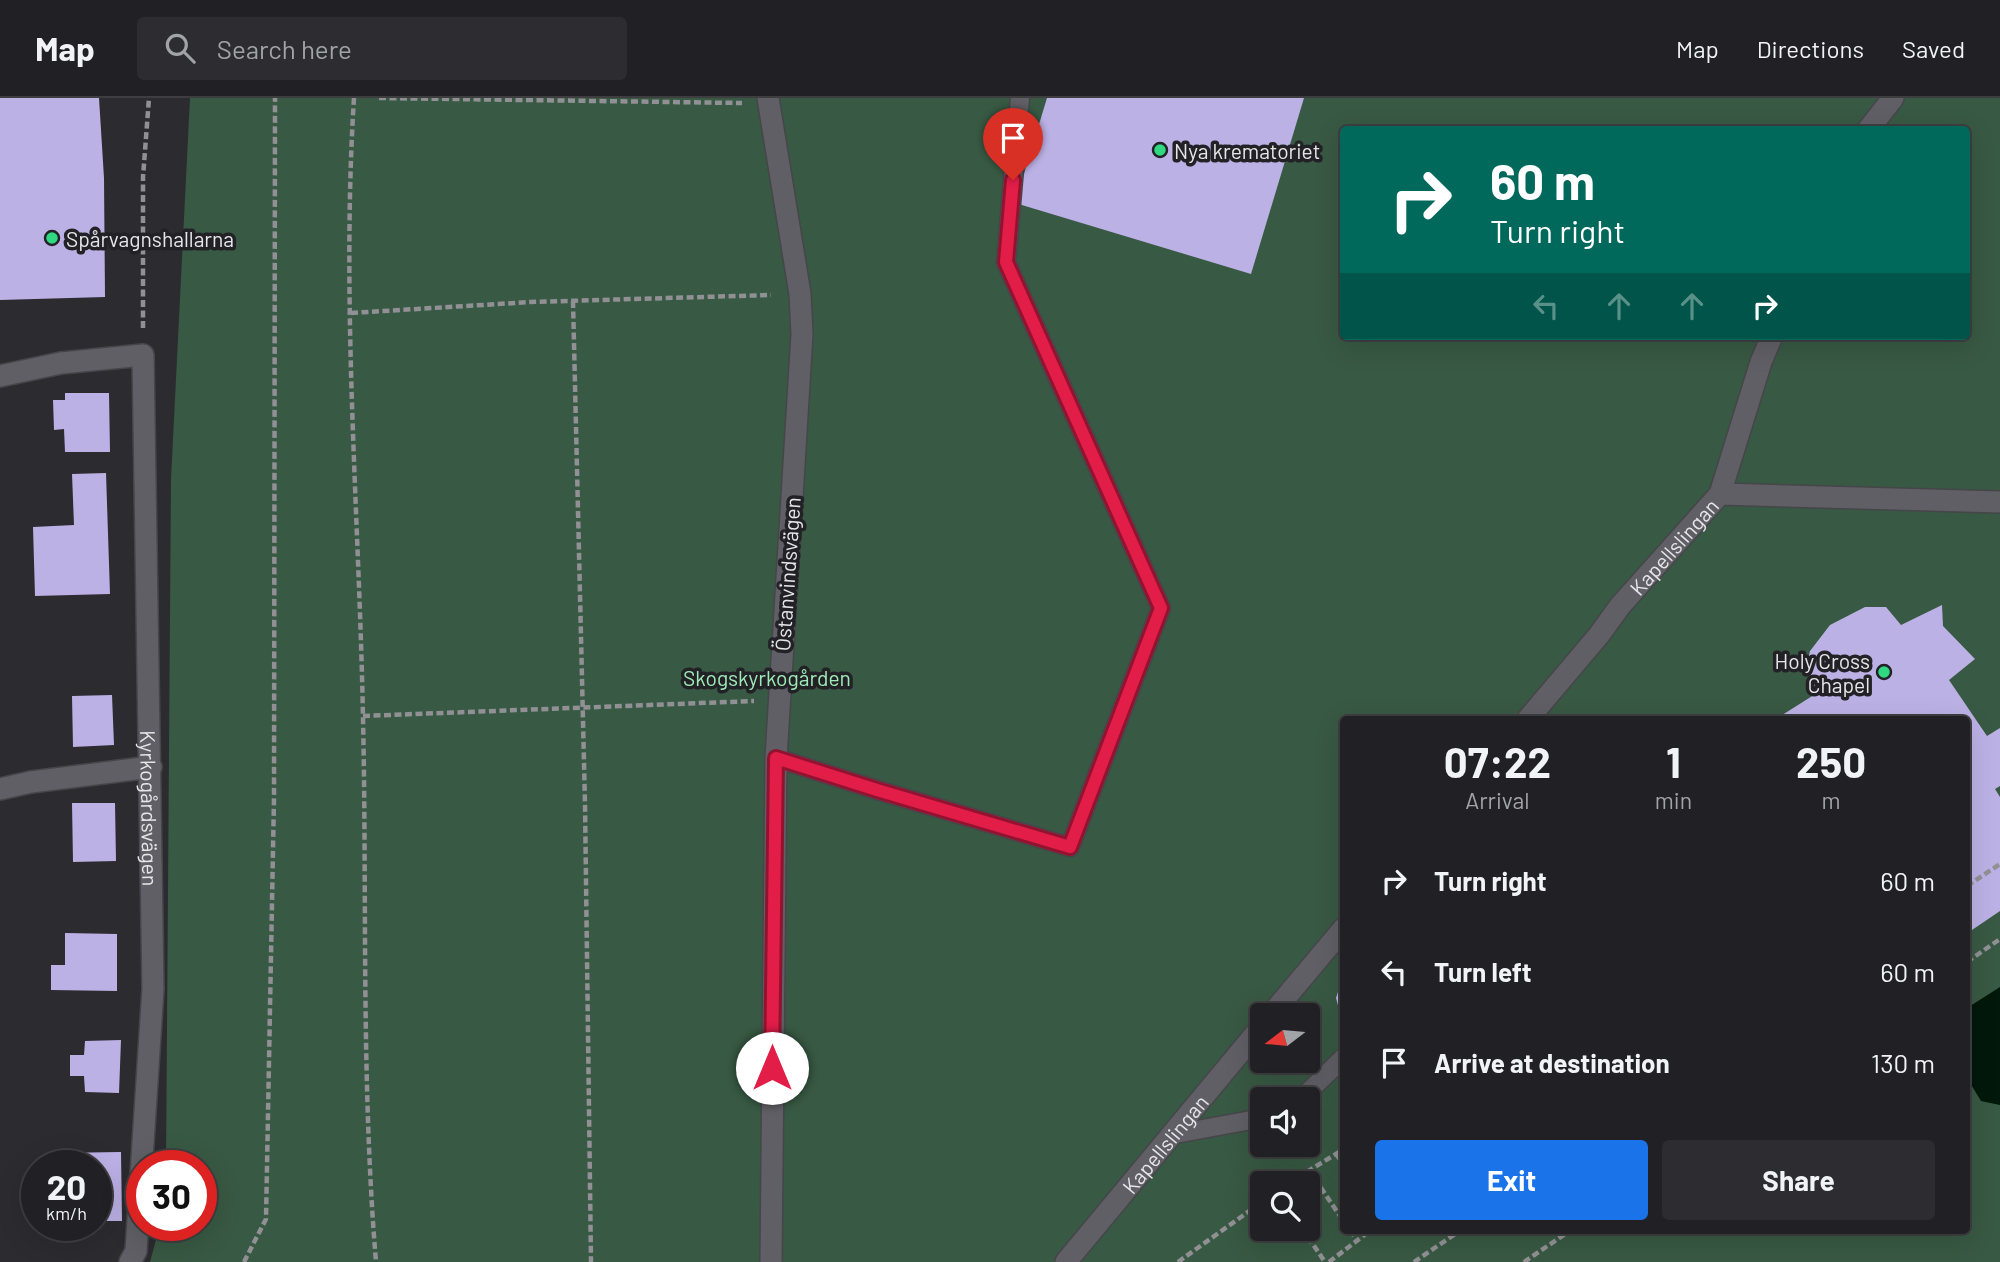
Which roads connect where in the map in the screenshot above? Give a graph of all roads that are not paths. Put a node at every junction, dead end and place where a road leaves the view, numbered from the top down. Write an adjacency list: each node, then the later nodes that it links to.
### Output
1 (1020, 98): 10 (lane)
2 (1893, 98): 4 (street)
3 (767, 101): 10 (street, Östanvindsvägen)
4 (1871, 126)
5 (1770, 340): 7 (street)
6 (0, 376): 11 (street, Kyrkogårdsvägen)
7 (1720, 494): 8 (street, Kapellslingan); 9 (street, Kapellslingan)
8 (2000, 502)
9 (1531, 716)
10 (776, 758): 21 (street, Östanvindsvägen)
11 (151, 767): 12 (street); 20 (street, Kyrkogårdsvägen)
12 (0, 789)
13 (1340, 933): 14 (street)
14 (1281, 1003)
15 (1250, 1040): 19 (street, Kapellslingan)
16 (1340, 1061): 17 (lane)
17 (1313, 1087)
18 (1250, 1120): 19 (lane)
19 (1170, 1135): 22 (street, Kapellslingan)
20 (130, 1262)
21 (771, 1262)
22 (1066, 1262)

